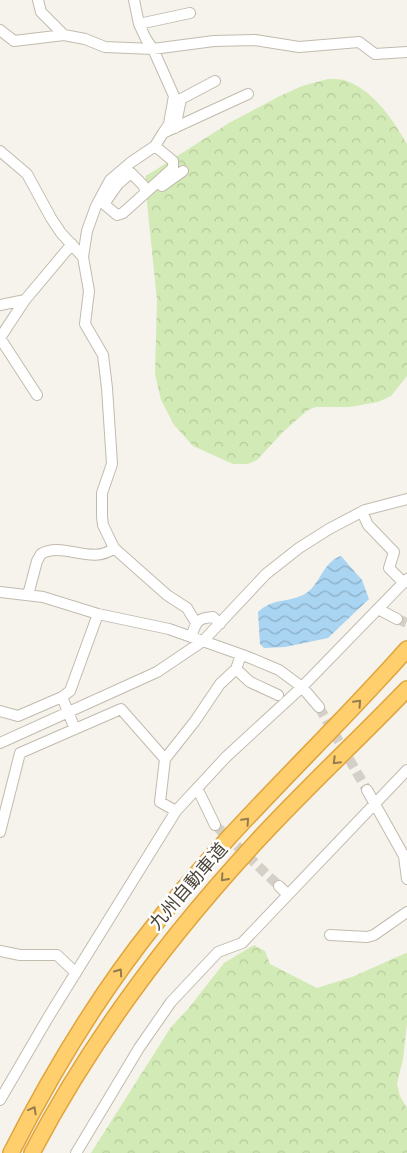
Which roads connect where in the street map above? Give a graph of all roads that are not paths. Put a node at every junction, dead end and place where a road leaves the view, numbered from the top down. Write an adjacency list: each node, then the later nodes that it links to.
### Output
1 (38, 0): 6 (street)
2 (134, 0): 4 (street)
3 (190, 13): 4 (street)
4 (139, 24): 7 (street)
5 (0, 30): 6 (street)
6 (64, 36): 7 (street)
7 (153, 49): 8 (street); 12 (street)
8 (407, 52)
9 (215, 81): 11 (street)
10 (248, 94): 11 (street)
11 (175, 128): 12 (street)
12 (164, 133): 13 (street)
13 (155, 146): 15 (street); 17 (street)
14 (0, 151): 16 (street)
15 (183, 171)
16 (72, 244): 17 (street); 18 (street)
17 (83, 257): 24 (street)
18 (25, 300): 19 (street); 20 (street)
19 (0, 305)
20 (0, 338): 21 (street)
21 (37, 395)
22 (407, 499): 23 (street)
23 (362, 512): 25 (street); 32 (street)
24 (114, 548): 27 (street); 31 (street)
25 (405, 581): 28 (street)
26 (0, 592): 27 (street)
27 (28, 595): 29 (street)
28 (378, 609): 30 (street); 38 (street)
29 (98, 614): 33 (street); 41 (street)
30 (397, 619)
31 (196, 623): 32 (street); 33 (street)
32 (220, 624): 34 (street)
33 (191, 637): 34 (street)
34 (203, 641): 36 (street); 44 (street)
35 (407, 649): 64 (highway, 九州自動車道, one-way to 35)
36 (241, 655): 37 (street); 38 (street)
37 (236, 669): 40 (street); 47 (street)
38 (302, 687): 42 (street); 49 (street)
39 (407, 689): 60 (highway, 九州自動車道, one-way to 60)
40 (278, 694)
41 (62, 697): 43 (street); 44 (street)
42 (319, 707)
43 (0, 711)
44 (68, 713): 45 (street); 46 (street)
45 (75, 729): 47 (street); 54 (street)
46 (0, 743)
47 (165, 759): 52 (street)
48 (407, 770): 51 (street)
49 (197, 788): 52 (street); 53 (street)
50 (367, 790): 51 (street)
51 (374, 804): 55 (street); 57 (street)
52 (176, 812): 62 (street)
53 (215, 825)
54 (0, 832)
55 (407, 879)
56 (279, 886): 57 (street)
57 (288, 894): 67 (street)
58 (407, 912): 59 (street)
59 (330, 935)
60 (166, 947): 65 (highway, 九州自動車道); 66 (highway)
61 (0, 951): 62 (street)
62 (76, 973): 63 (street)
63 (0, 1100)
64 (11, 1153)
65 (32, 1153)
66 (43, 1153)
67 (76, 1153)

